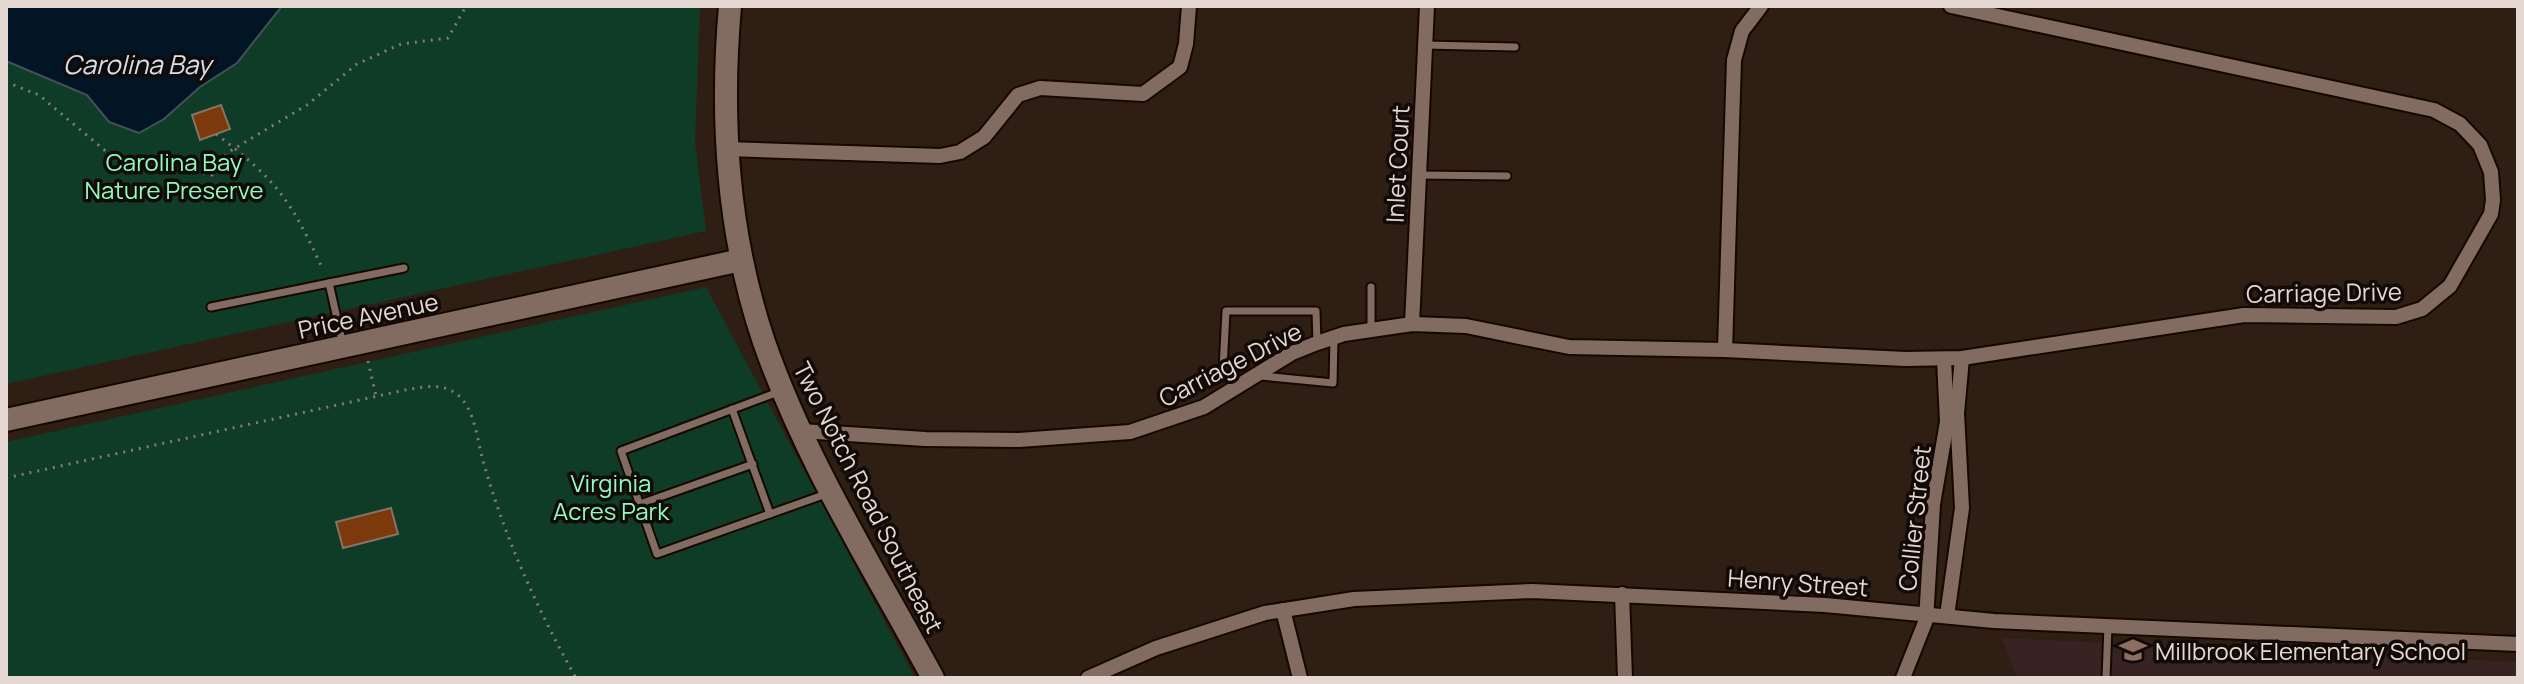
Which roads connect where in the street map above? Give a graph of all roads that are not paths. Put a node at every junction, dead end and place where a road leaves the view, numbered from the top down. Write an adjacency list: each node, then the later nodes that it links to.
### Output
1 (730, 6): 8 (street, Two Notch Road Southeast)
2 (1189, 6): 8 (street)
3 (1427, 6): 6 (street, Inlet Court)
4 (1761, 6): 21 (street)
5 (1951, 6): 22 (street, Carriage Drive)
6 (1425, 45): 7 (lane); 9 (street, Inlet Court)
7 (1515, 47)
8 (727, 149): 11 (street, Two Notch Road Southeast)
9 (1419, 175): 10 (lane); 16 (street, Inlet Court)
10 (1507, 176)
11 (741, 260): 20 (street, Price Avenue); 26 (street, Two Notch Road Southeast)
12 (404, 268): 13 (lane)
13 (329, 283): 15 (lane); 20 (lane)
14 (1371, 287): 17 (lane)
15 (211, 307)
16 (1412, 324): 17 (street, Carriage Drive); 21 (street, Carriage Drive)
17 (1371, 329): 18 (street, Carriage Drive)
18 (1334, 338): 19 (street, Carriage Drive); 24 (lane)
19 (1317, 343): 24 (street, Carriage Drive); 25 (lane)
20 (343, 347): 28 (street, Price Avenue)
21 (1725, 350): 23 (street, Carriage Drive)
22 (1962, 358): 23 (street, Carriage Drive); 37 (street, Collier Street)
23 (1944, 359): 36 (street, Collier Street)
24 (1258, 375): 25 (street, Carriage Drive)
25 (1236, 389): 29 (street, Carriage Drive)
26 (783, 390): 27 (lane); 29 (street, Two Notch Road Southeast)
27 (732, 409): 30 (lane); 32 (lane)
28 (6, 420)
29 (801, 431): 31 (street, Two Notch Road Southeast)
30 (753, 464): 32 (lane); 33 (lane)
31 (833, 491): 33 (lane); 40 (street, Two Notch Road Southeast)
32 (640, 504): 33 (lane)
33 (770, 514)
34 (1622, 594): 35 (street, Henry Street); 36 (street, Henry Street); 43 (street)
35 (1283, 610): 41 (street, Henry Street); 42 (street)
36 (1925, 614): 37 (street, Henry Street); 44 (street, Collier Street)
37 (1947, 616): 38 (street, Henry Street)
38 (2108, 626): 39 (street, Henry Street); 45 (lane)
39 (2518, 644)
40 (933, 678)
41 (1088, 678)
42 (1300, 678)
43 (1625, 678)
44 (1903, 678)
45 (2106, 678)

